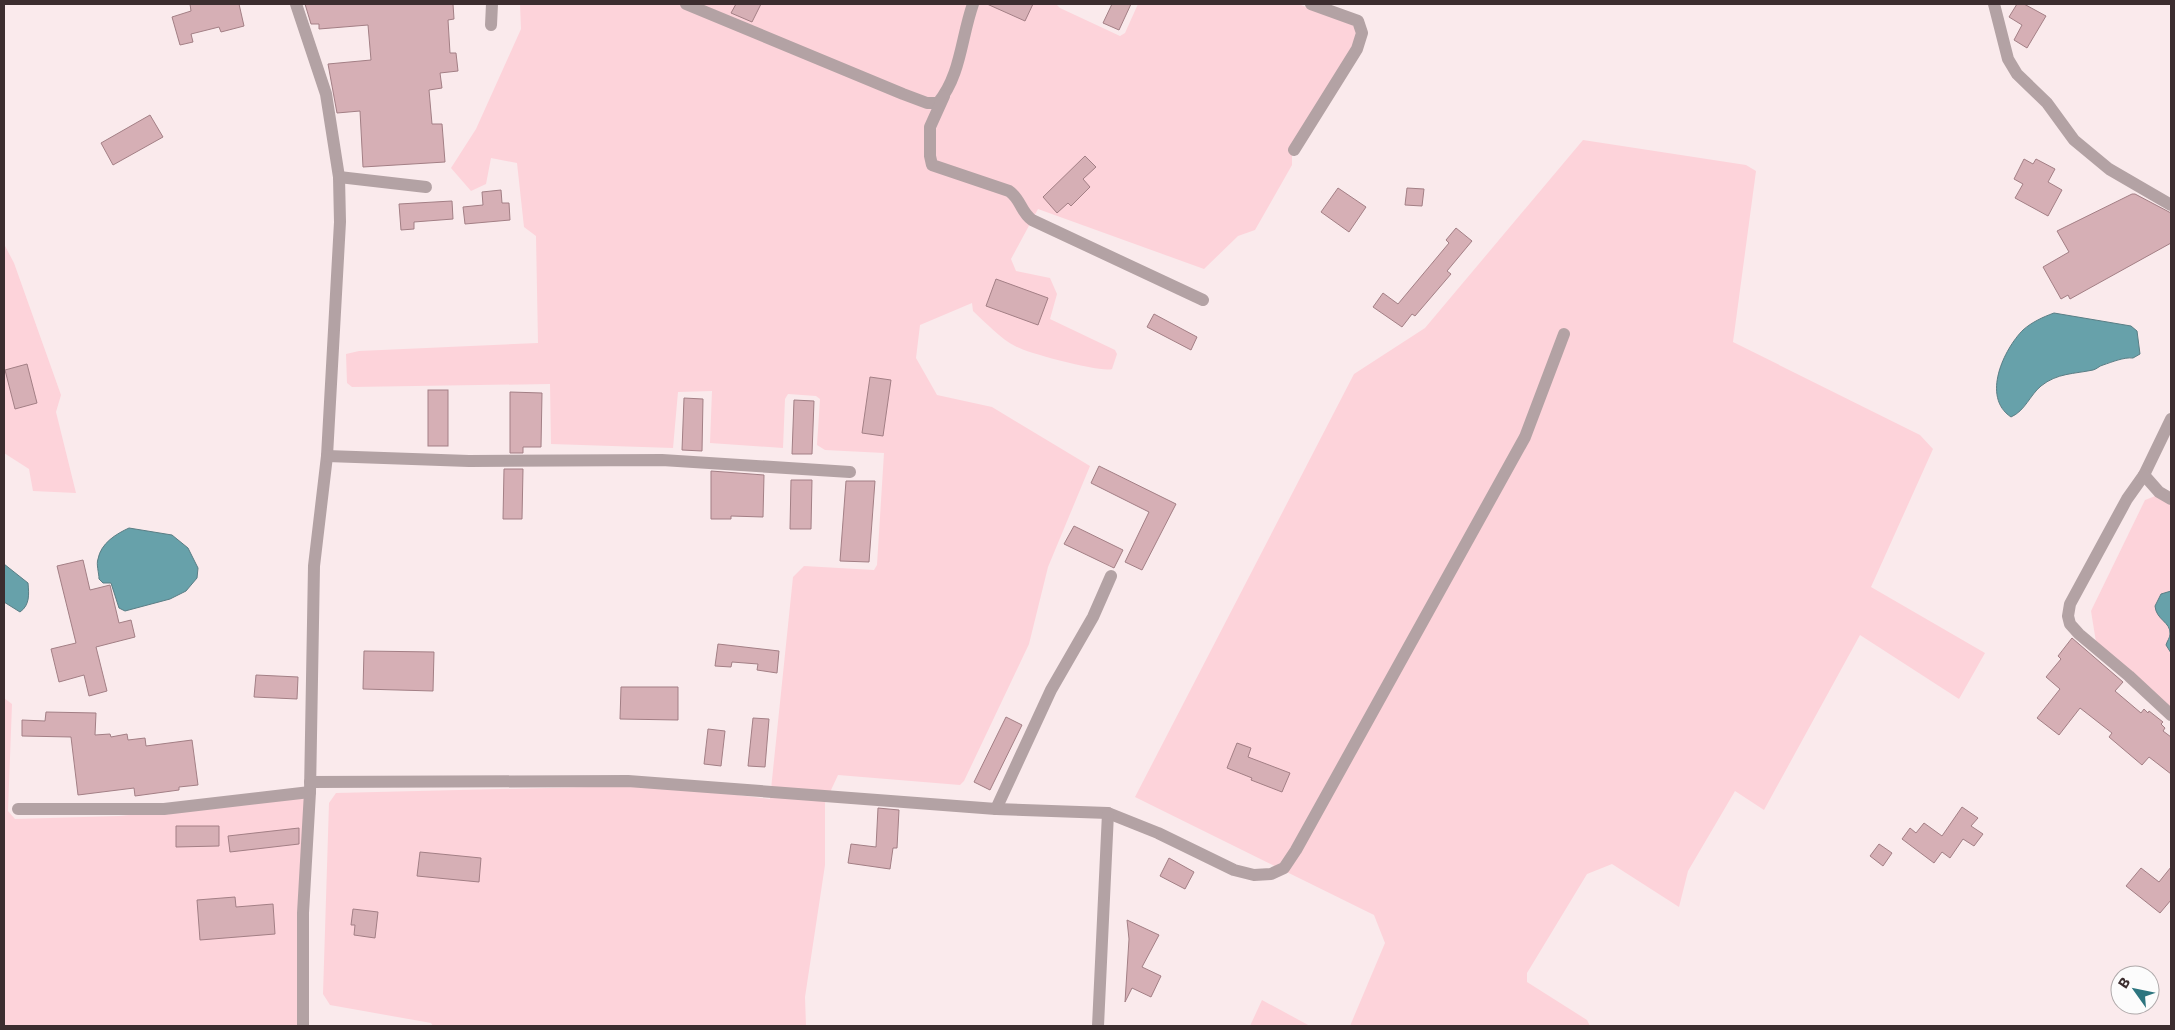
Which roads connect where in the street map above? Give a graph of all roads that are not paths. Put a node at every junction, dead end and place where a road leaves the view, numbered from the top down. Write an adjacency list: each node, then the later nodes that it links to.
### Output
1 (296, 4): 10 (street)
2 (492, 4): 7 (street)
3 (686, 4): 8 (street)
4 (973, 4): 8 (street)
5 (1311, 4): 9 (street)
6 (1994, 4): 12 (street)
7 (492, 25)
8 (944, 96): 13 (street)
9 (1294, 150)
10 (339, 177): 11 (street); 16 (street)
11 (426, 187)
12 (2171, 205)
13 (1203, 300)
14 (1564, 334): 25 (street)
15 (2171, 419): 18 (street)
16 (326, 456): 17 (street); 22 (street)
17 (850, 472)
18 (2144, 475): 19 (street); 21 (street)
19 (2171, 500)
20 (1111, 576): 24 (street)
21 (2171, 715)
22 (310, 787): 23 (street); 24 (street); 26 (street)
23 (18, 809)
24 (996, 809): 25 (street)
25 (1108, 813): 27 (street)
26 (303, 1026)
27 (1098, 1026)

